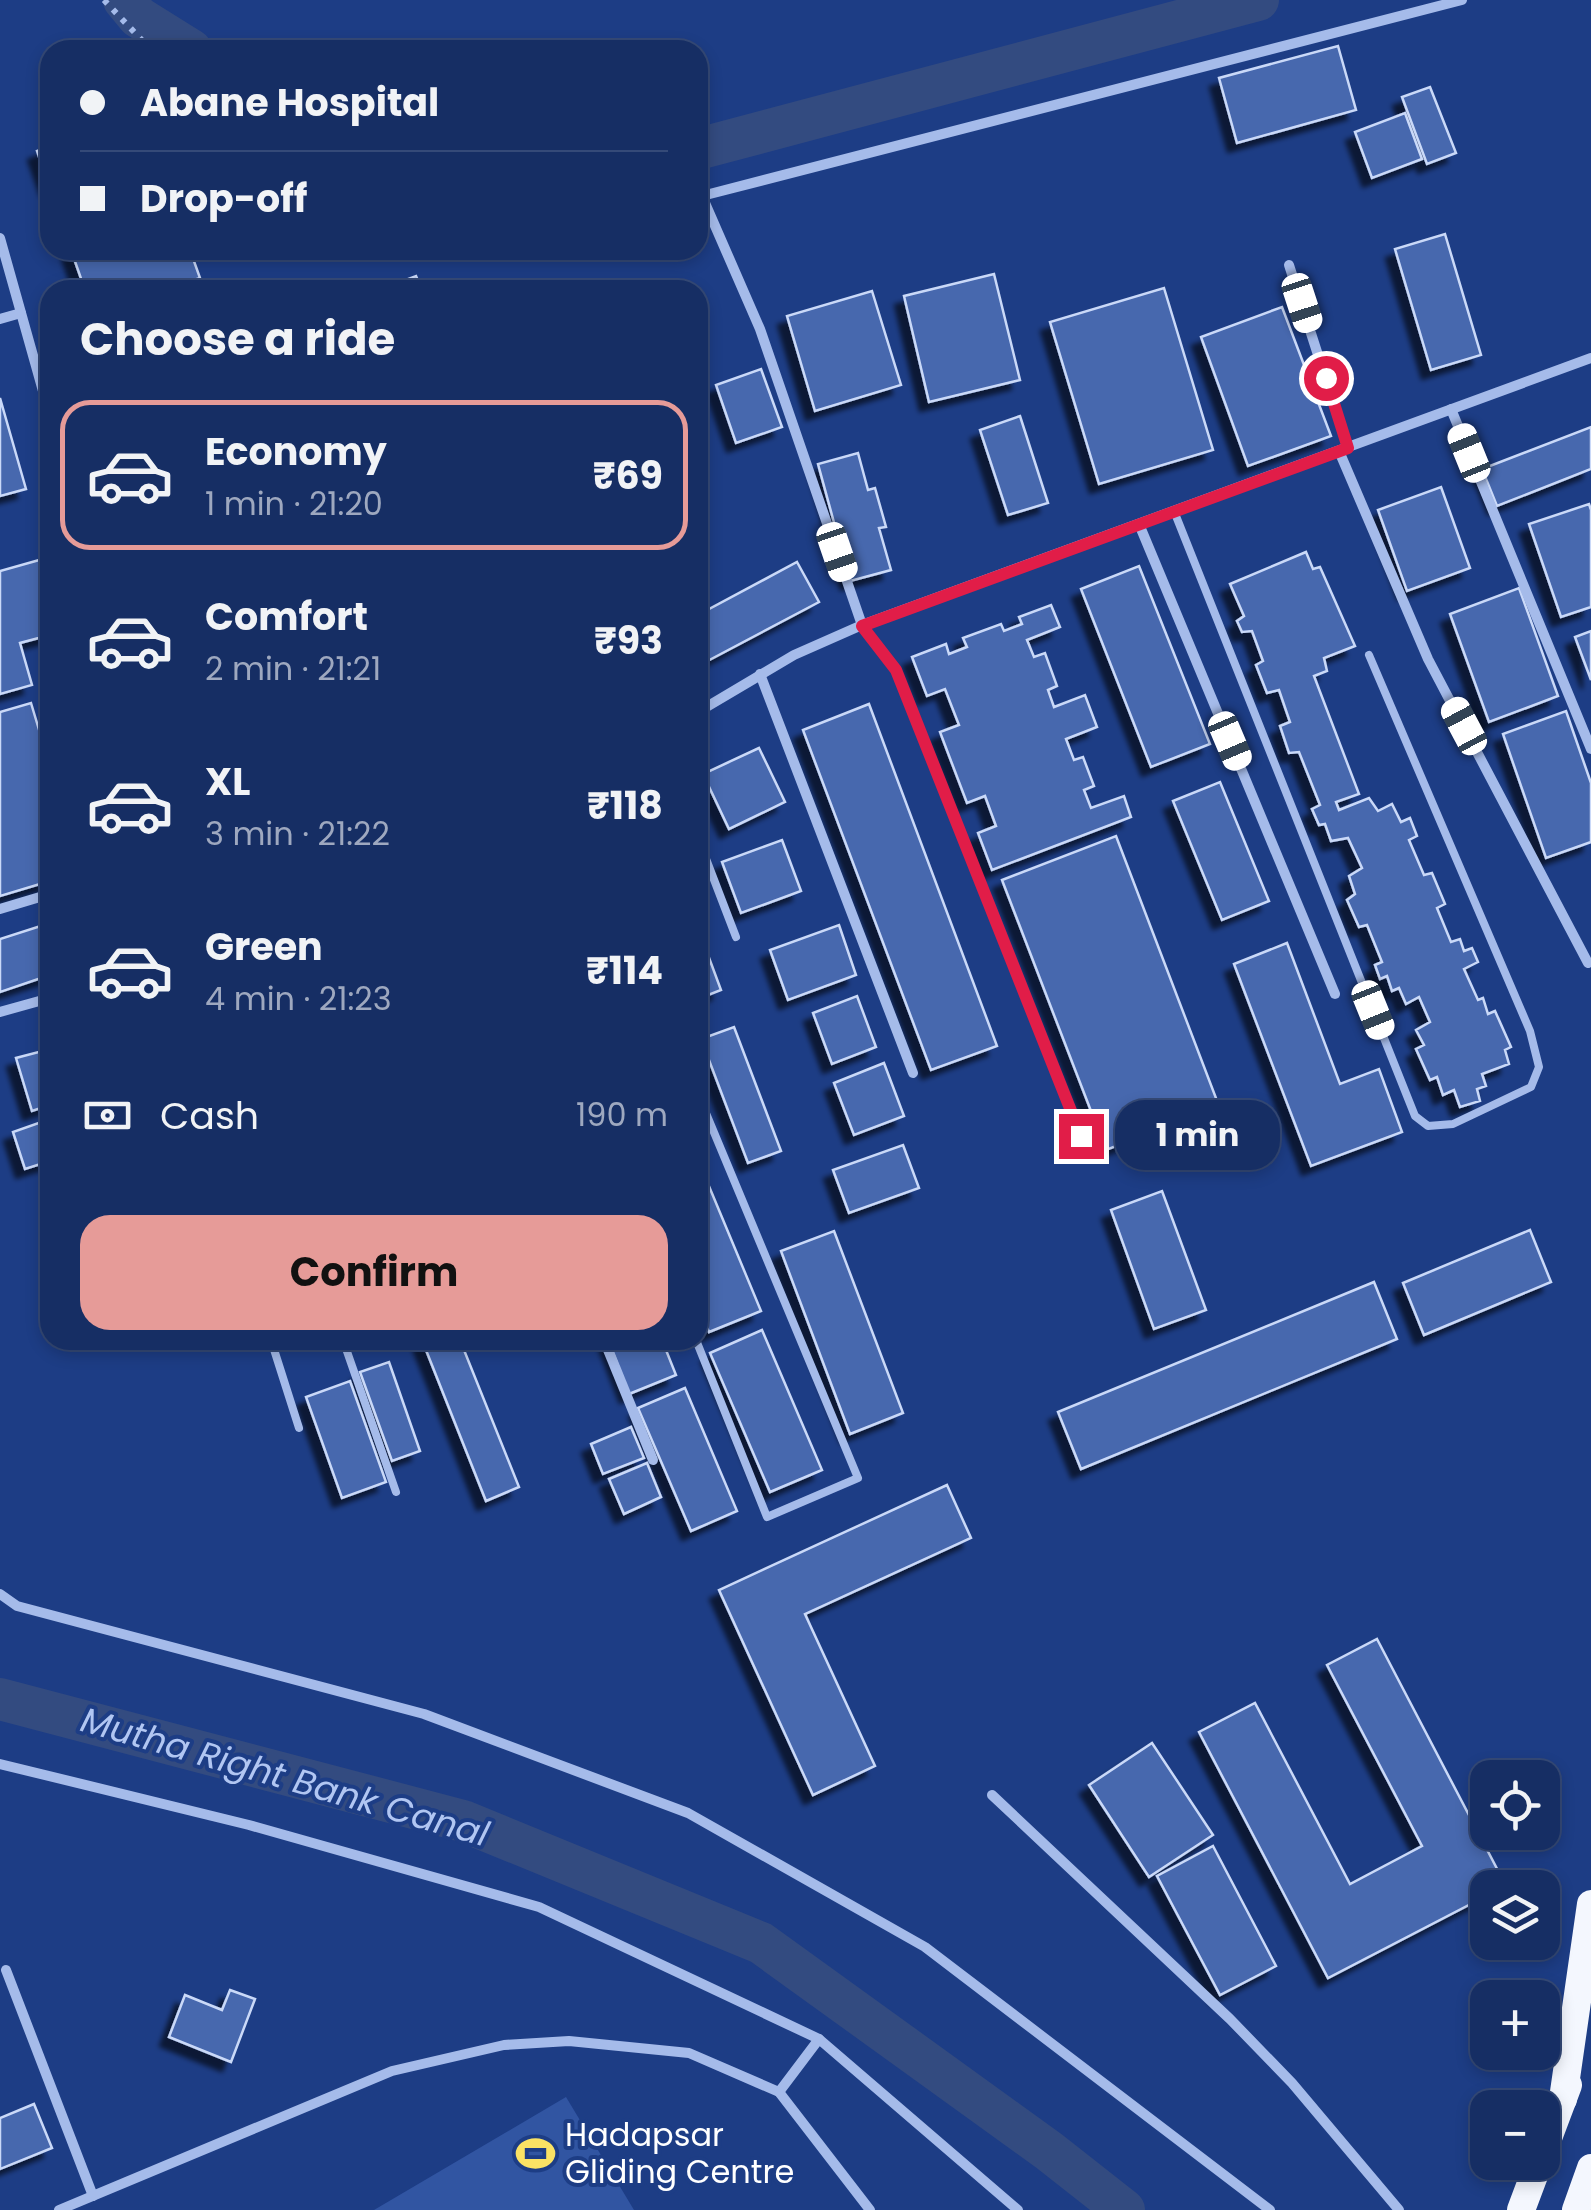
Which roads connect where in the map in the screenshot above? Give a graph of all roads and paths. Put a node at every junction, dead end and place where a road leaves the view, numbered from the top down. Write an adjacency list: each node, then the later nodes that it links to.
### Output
1 (104, 0): 3 (path)
2 (1462, 0): 4 (street)
3 (142, 40)
4 (708, 194)
5 (708, 214): 16 (street)
6 (0, 238): 8 (street)
7 (1289, 266): 13 (street)
8 (21, 313): 9 (street); 11 (street)
9 (0, 319)
10 (1591, 358): 12 (street)
11 (40, 380)
12 (1451, 409): 13 (street); 20 (street)
13 (1343, 449): 14 (street); 25 (street)
14 (1174, 511): 15 (street); 17 (lane)
15 (1139, 524): 16 (street); 26 (street)
16 (862, 626): 18 (street); 31 (lane)
17 (1369, 655)
18 (760, 674): 19 (street); 29 (street)
19 (708, 706)
20 (1591, 749)
21 (708, 864): 24 (lane)
22 (40, 897): 23 (street)
23 (0, 909)
24 (736, 937)
25 (1588, 963)
26 (1335, 994)
27 (40, 1001): 28 (street)
28 (0, 1012)
29 (912, 1073)
30 (708, 1118): 35 (lane)
31 (1081, 1136)
32 (275, 1350): 36 (lane)
33 (346, 1350): 38 (lane)
34 (608, 1350): 37 (street)
35 (700, 1350)
36 (300, 1428)
37 (653, 1460)
38 (396, 1492)
39 (0, 1594): 55 (street)
40 (0, 1764): 45 (street)
41 (992, 1795): 56 (street)
42 (1591, 1904): 47 (highway)
43 (6, 1970): 51 (street)
44 (1591, 2014): 47 (highway)
45 (819, 2039): 46 (street); 54 (street)
46 (779, 2092): 51 (street); 53 (street)
47 (1563, 2098): 48 (highway)
48 (1560, 2106)
49 (1591, 2168): 58 (highway)
50 (1532, 2180): 57 (highway)
51 (93, 2196): 52 (street)
52 (59, 2210)
53 (870, 2210)
54 (1018, 2210)
55 (1270, 2210)
56 (1399, 2210)
57 (1521, 2210)
58 (1576, 2210)

